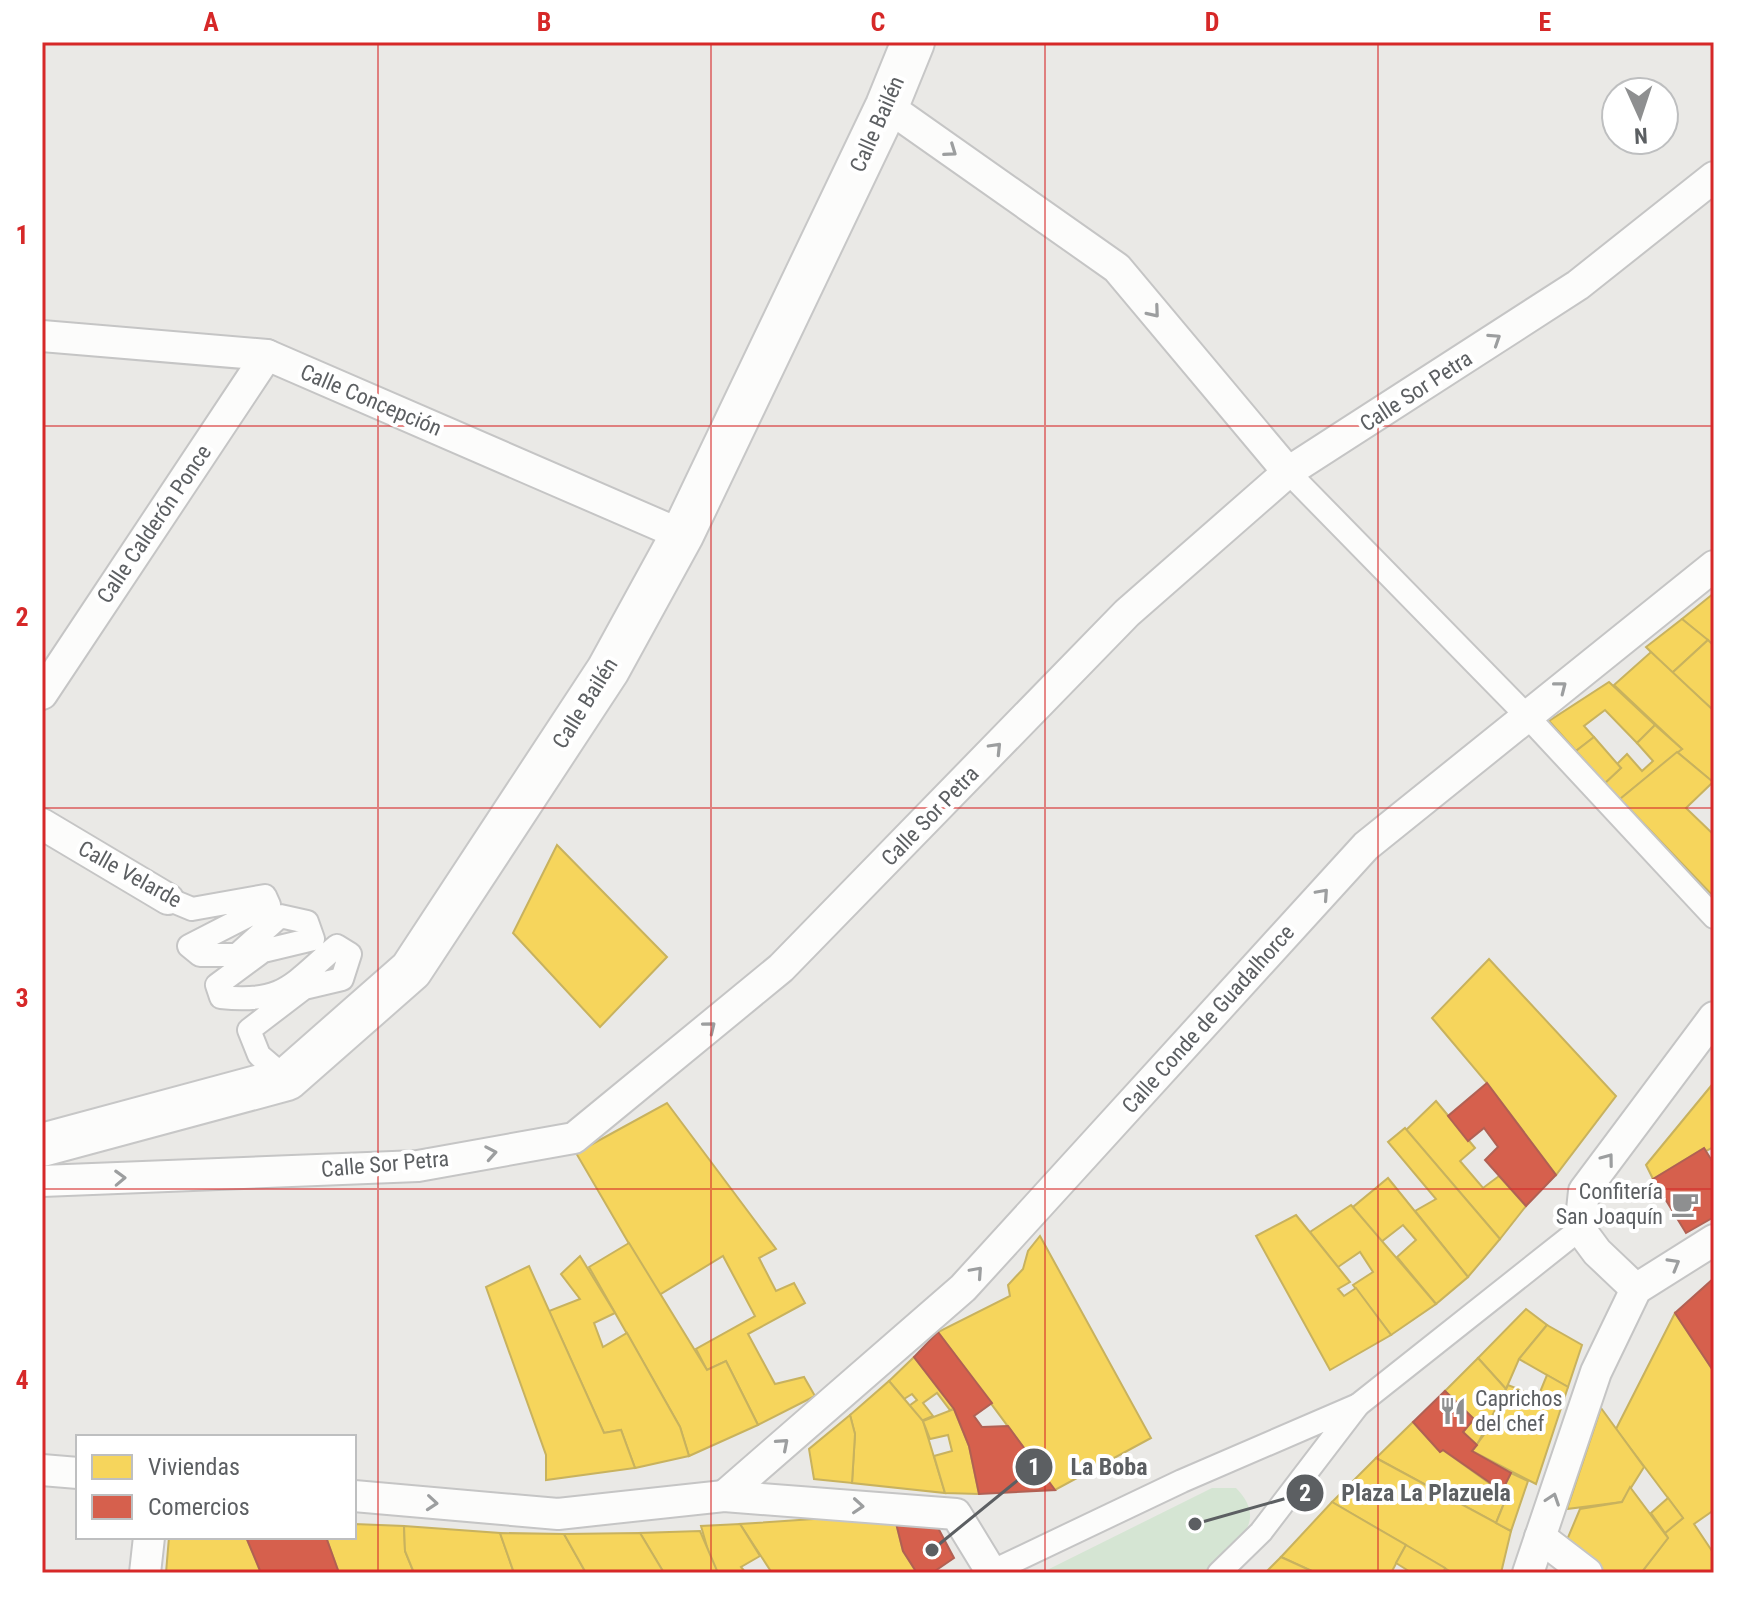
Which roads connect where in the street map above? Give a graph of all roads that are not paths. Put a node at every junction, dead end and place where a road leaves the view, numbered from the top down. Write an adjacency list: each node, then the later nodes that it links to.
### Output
1 (913, 42): 2 (main road, Calle Bailén)
2 (887, 106): 6 (street, one-way to 6); 7 (main road, Calle Bailén)
3 (1714, 177): 6 (street, Calle Sor Petra, one-way to 3)
4 (42, 336): 5 (street, Calle Concepción)
5 (267, 355): 7 (street, Calle Concepción); 9 (street, Calle Calderón Ponce)
6 (1288, 472): 10 (street); 17 (street, Calle Sor Petra, one-way to 6)
7 (682, 535): 15 (main road, Calle Bailén)
8 (1714, 566): 10 (street, Calle Conde de Guadalhorce, one-way to 8)
9 (42, 694)
10 (1526, 715): 13 (street); 25 (street, Calle Conde de Guadalhorce, one-way to 10)
11 (42, 824): 12 (street, Calle Velarde)
12 (168, 899): 15 (street, Calle Velarde)
13 (1714, 917)
14 (1714, 1017): 18 (street, one-way to 14)
15 (287, 1079): 16 (main road, Calle Bailén)
16 (42, 1145)
17 (42, 1181)
18 (1580, 1229): 20 (street); 21 (street)
19 (1714, 1240): 20 (street, one-way to 19)
20 (1636, 1289): 26 (street, one-way to 20)
21 (1358, 1405): 29 (street); 30 (street)
22 (42, 1470): 23 (street)
23 (76, 1473)
24 (356, 1496): 25 (street, one-way to 25)
25 (724, 1496): 29 (street, one-way to 29)
26 (1540, 1537): 31 (street); 32 (street)
27 (149, 1539): 28 (street)
28 (145, 1573)
29 (991, 1573)
30 (1219, 1573)
31 (1528, 1573)
32 (1587, 1573)

